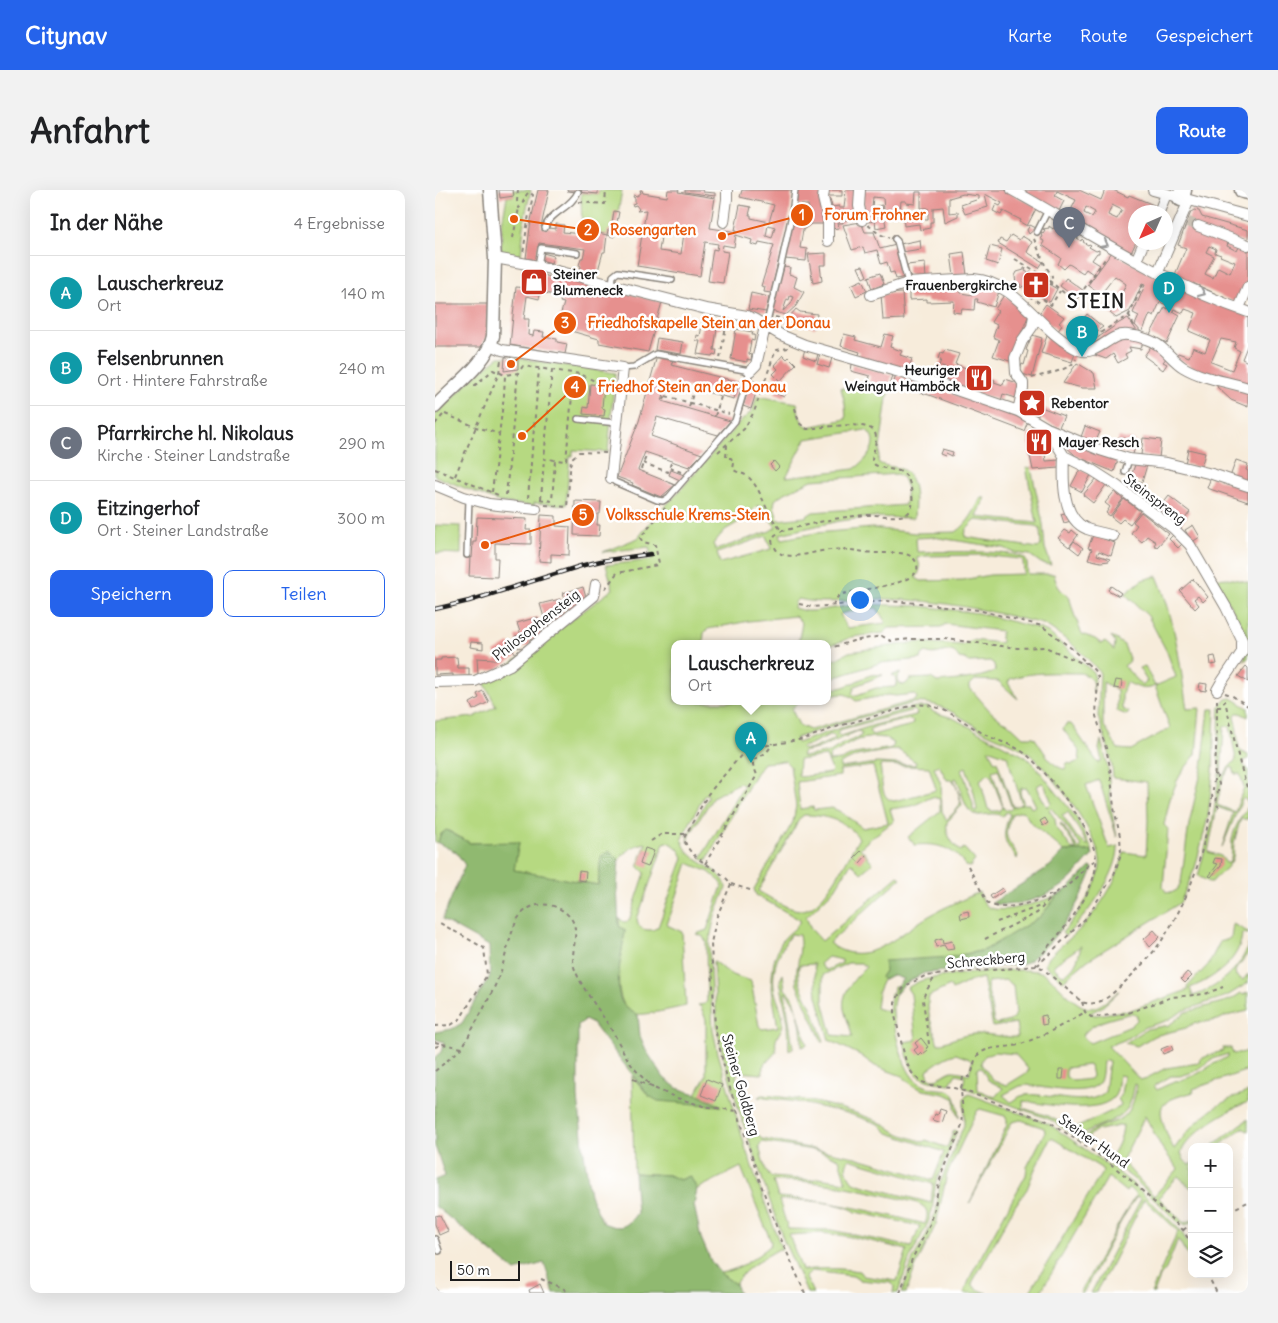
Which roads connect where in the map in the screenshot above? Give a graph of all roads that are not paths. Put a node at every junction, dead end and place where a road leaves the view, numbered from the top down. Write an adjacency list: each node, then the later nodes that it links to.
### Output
1 (491, 190): 25 (street)
2 (727, 190): 16 (street)
3 (795, 190): 36 (lane)
4 (824, 190): 21 (street)
5 (860, 190): 15 (street)
6 (1012, 190): 13 (street)
7 (1153, 190): 11 (street)
8 (1243, 190): 9 (main road)
9 (1248, 191)
10 (578, 192): 18 (lane)
11 (1180, 195): 12 (street); 14 (street); 17 (street)
12 (1168, 205)
13 (1049, 210): 19 (lane); 26 (street, one-way to 26)
14 (1248, 216)
15 (862, 220)
16 (723, 222)
17 (1189, 223): 22 (street); 28 (street)
18 (545, 228)
19 (1037, 232)
20 (895, 239): 30 (lane)
21 (828, 241)
22 (1248, 245)
23 (1141, 250): 26 (street)
24 (577, 253): 27 (lane)
25 (495, 258): 27 (street); 39 (street)
26 (1136, 261): 28 (street)
27 (538, 266): 31 (street)
28 (1158, 272): 34 (street, one-way to 34)
29 (672, 280): 31 (lane)
30 (907, 283): 33 (street); 35 (street)
31 (611, 286): 36 (street)
32 (1248, 287): 34 (street)
33 (871, 295)
34 (1243, 310)
35 (1034, 316): 37 (street); 38 (street)
36 (765, 327): 41 (street); 44 (street)
37 (1051, 332): 38 (street); 42 (street)
38 (1028, 333): 44 (street)
39 (491, 345): 40 (street); 43 (street)
40 (623, 368): 41 (lane); 46 (street)
41 (750, 371): 51 (lane)
42 (1248, 388)
43 (435, 407)
44 (1018, 411): 47 (street)
45 (578, 419): 46 (lane)
46 (617, 423): 51 (street)
47 (1047, 428): 48 (street); 49 (street)
48 (1064, 456): 56 (street); 60 (street, Steinspreng)
49 (1129, 459): 50 (lane); 53 (street)
50 (1125, 472)
51 (611, 478)
52 (435, 485): 54 (street)
53 (1248, 486)
54 (469, 498): 55 (street); 57 (lane)
55 (538, 502)
56 (1113, 536)
57 (467, 555)
58 (596, 584): 59 (street, Philosophensteig)
59 (435, 682)
60 (1217, 690)
61 (435, 1239): 62 (lane)
62 (439, 1251)

